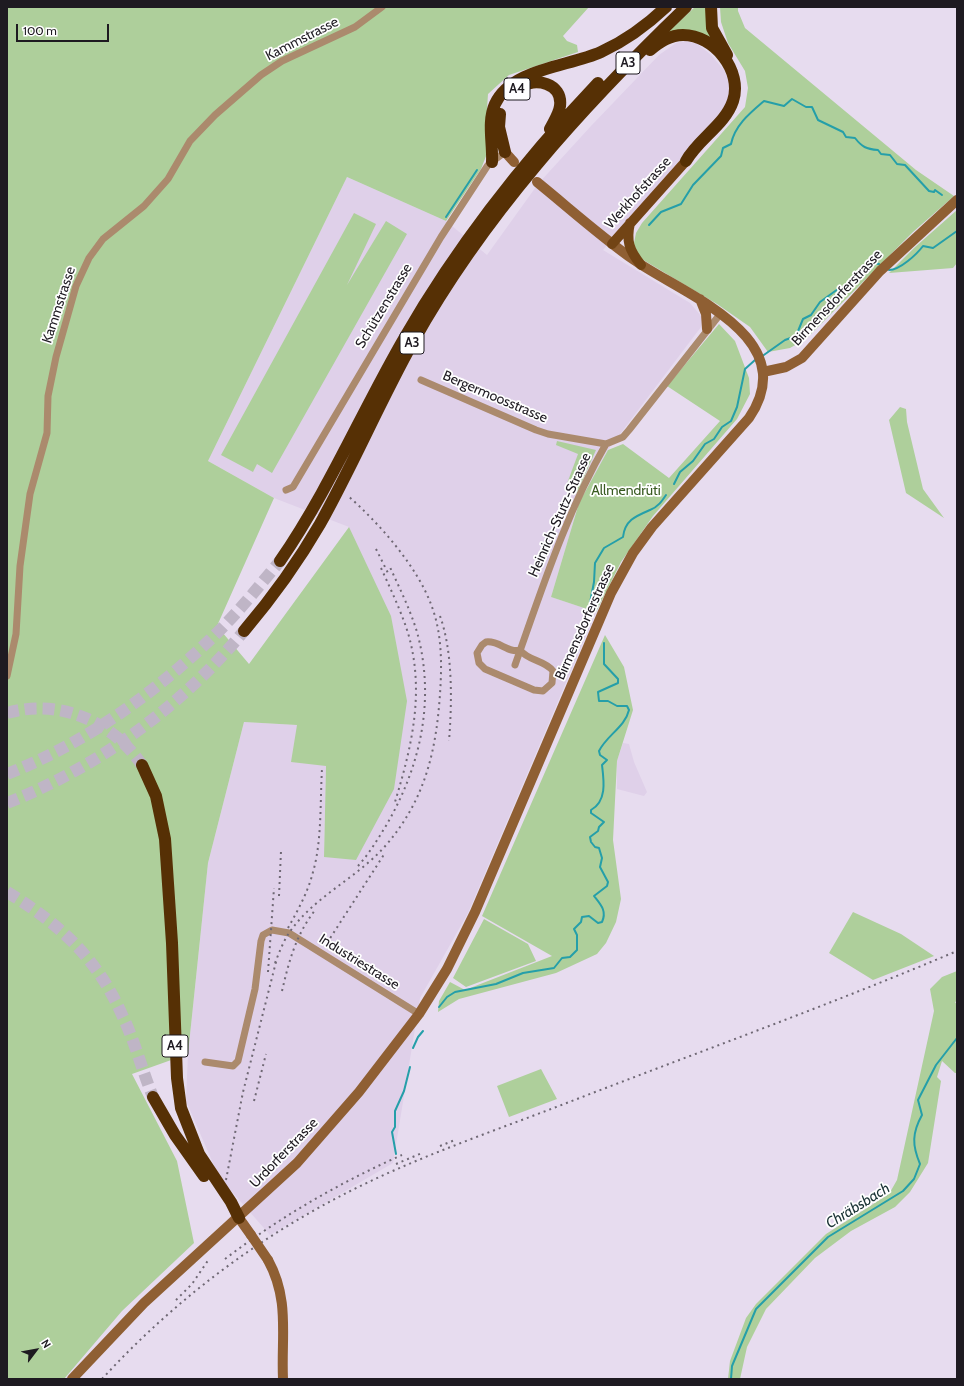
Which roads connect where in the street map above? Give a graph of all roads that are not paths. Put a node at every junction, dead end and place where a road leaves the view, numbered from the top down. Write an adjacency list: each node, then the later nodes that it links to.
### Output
1 (382, 7): 30 (street, Kammstrasse)
2 (666, 7): 8 (highway, A4)
3 (674, 7): 9 (highway, A3)
4 (686, 7): 7 (highway, A3)
5 (711, 7): 6 (highway)
6 (716, 45): 7 (highway); 11 (highway)
7 (604, 89): 27 (highway, A3)
8 (491, 123): 10 (highway); 12 (highway, A4)
9 (539, 149): 10 (highway, A4); 26 (highway, A3)
10 (505, 152): 12 (street, Schützenstrasse); 13 (main road)
11 (686, 161): 16 (main road, Werkhofstrasse)
12 (492, 162): 25 (street, Schützenstrasse)
13 (514, 162)
14 (537, 182): 17 (main road)
15 (957, 200): 22 (main road, Birmensdorferstrasse)
16 (630, 223): 17 (main road, Werkhofstrasse); 18 (main road)
17 (612, 244): 18 (main road)
18 (641, 265): 19 (main road)
19 (700, 299): 20 (main road); 21 (main road)
20 (721, 313): 21 (street, Heinrich-Stutz-Strasse); 22 (main road)
21 (707, 330): 24 (street, Heinrich-Stutz-Strasse)
22 (762, 369): 32 (main road, Birmensdorferstrasse)
23 (421, 380): 24 (street, Bergermoosstrasse)
24 (606, 444): 28 (street, Heinrich-Stutz-Strasse)
25 (286, 490)
26 (280, 561)
27 (244, 631)
28 (520, 650): 28 (street); 29 (street, Heinrich-Stutz-Strasse)
29 (515, 665)
30 (7, 676)
31 (142, 765): 36 (highway, A4)
32 (475, 912): 33 (main road, Urdorferstrasse)
33 (418, 1014): 34 (street, Industriestrasse); 36 (main road, Urdorferstrasse)
34 (204, 1062)
35 (153, 1096): 36 (highway)
36 (239, 1218): 37 (main road, Urdorferstrasse); 38 (main road, bridge)
37 (72, 1379)
38 (283, 1379)

